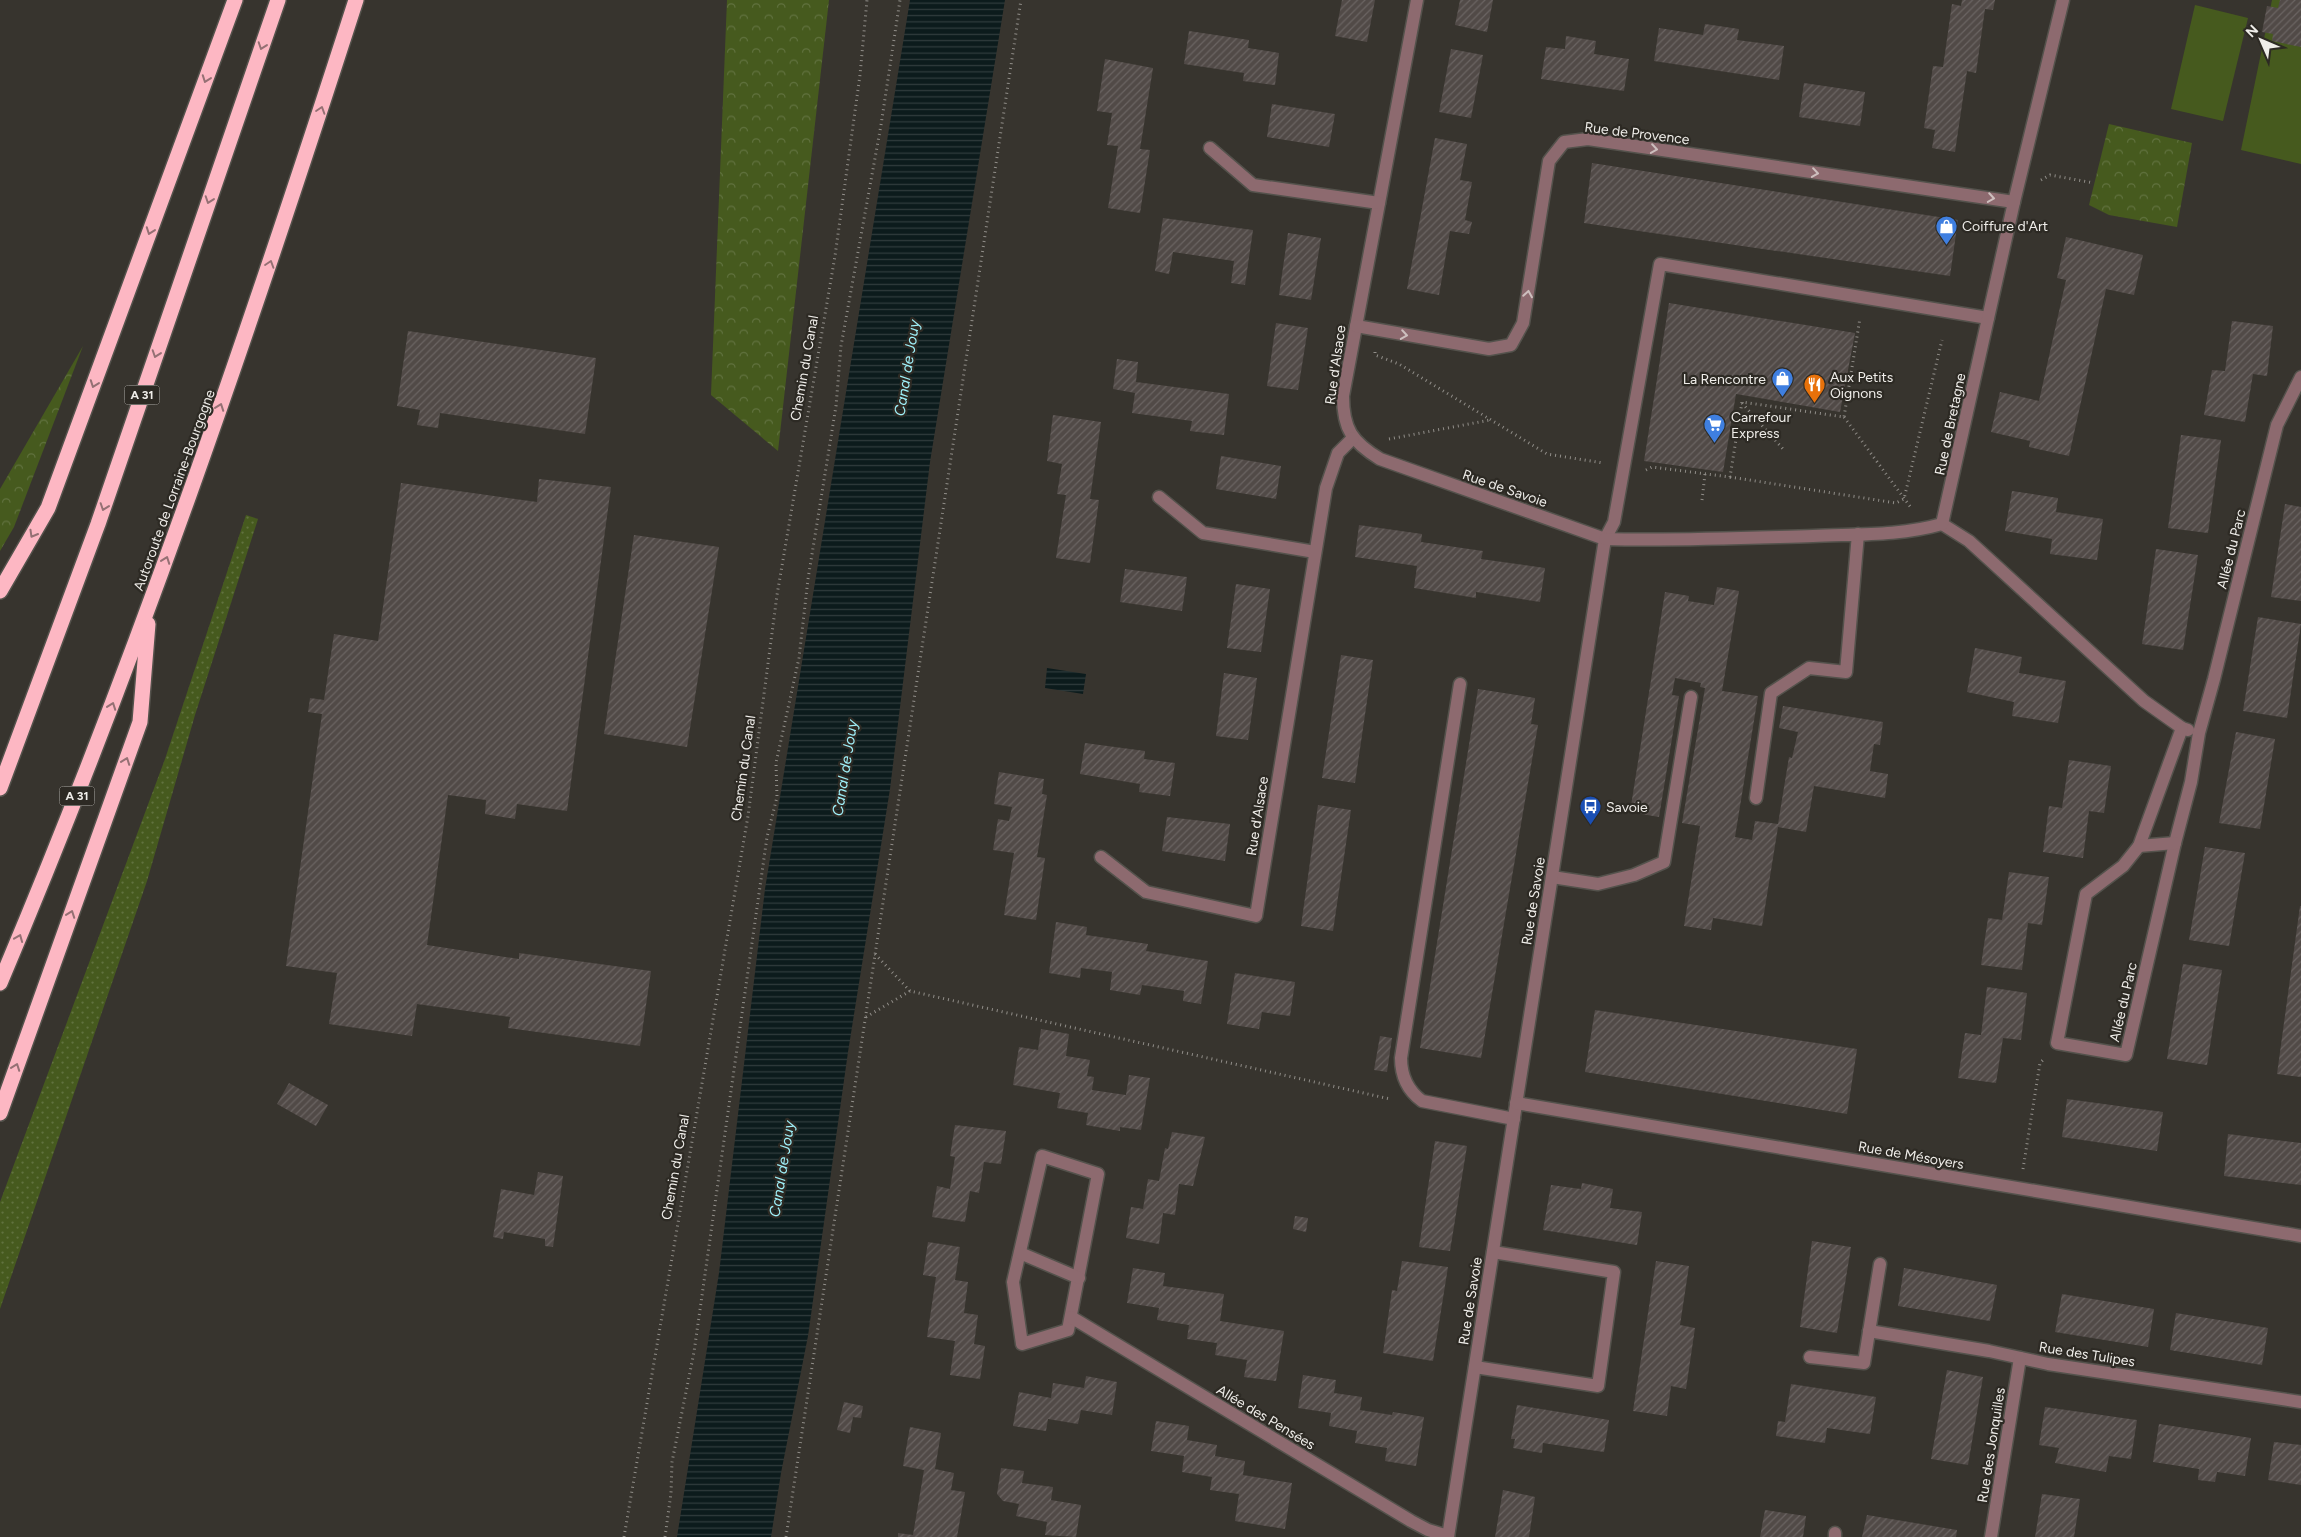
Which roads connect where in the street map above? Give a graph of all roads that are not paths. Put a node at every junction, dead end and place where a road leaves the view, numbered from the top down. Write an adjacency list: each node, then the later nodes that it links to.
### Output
1 (235, 0): 18 (highway, one-way to 18)
2 (278, 0): 24 (highway, A 31, one-way to 24)
3 (356, 0): 19 (highway, Autoroute de Lorraine-Bourgogne / A 31, one-way to 3)
4 (1417, 0): 8 (street, Rue d'Alsace)
5 (2063, 0): 7 (street, Rue de Bretagne)
6 (1210, 148): 8 (street)
7 (2014, 202): 9 (street, Rue de Bretagne); 10 (street, Rue de Provence, one-way to 7)
8 (1379, 203): 10 (street, Rue d'Alsace)
9 (1988, 318): 14 (street, Rue de Bretagne); 16 (street)
10 (1356, 326): 12 (street, Rue d'Alsace)
11 (2301, 376): 23 (street, Allée du Parc)
12 (1353, 438): 16 (street, Rue de Savoie); 17 (street, Rue d'Alsace)
13 (1159, 497): 17 (street)
14 (1942, 524): 15 (street); 22 (street)
15 (1858, 534): 16 (street); 25 (street)
16 (1604, 539): 29 (street, Rue de Savoie)
17 (1314, 552): 28 (street, Rue d'Alsace)
18 (0, 591)
19 (149, 606): 30 (highway, Autoroute de Lorraine-Bourgogne / A 31, one-way to 19); 32 (highway, one-way to 19)
20 (1460, 684): 33 (street)
21 (1691, 697): 29 (street)
22 (2182, 728): 23 (street); 27 (street)
23 (2199, 733): 26 (street, Allée du Parc)
24 (0, 788)
25 (1756, 798)
26 (2175, 843): 27 (street); 27 (street, Allée du Parc)
27 (2139, 846)
28 (1101, 857)
29 (1552, 877): 31 (street, Rue de Savoie)
30 (0, 983)
31 (1516, 1103): 33 (street, Rue de Savoie); 34 (street, Rue de Mésoyers)
32 (0, 1113)
33 (1514, 1120): 35 (street, Rue de Savoie)
34 (2301, 1236)
35 (1493, 1252): 43 (street, Rue de Savoie); 43 (street)
36 (1020, 1253): 38 (street); 38 (street); 39 (street)
37 (1880, 1264): 40 (street)
38 (1079, 1278): 39 (street)
39 (1071, 1317): 45 (street, Allée des Pensées)
40 (1869, 1331): 41 (street); 42 (street, Rue des Tulipes)
41 (1810, 1357)
42 (2020, 1358): 44 (street, Rue des Tulipes); 46 (street, Rue des Jonquilles)
43 (1475, 1367): 45 (street, Rue de Savoie)
44 (2301, 1402)
45 (1448, 1536)
46 (1991, 1537)

